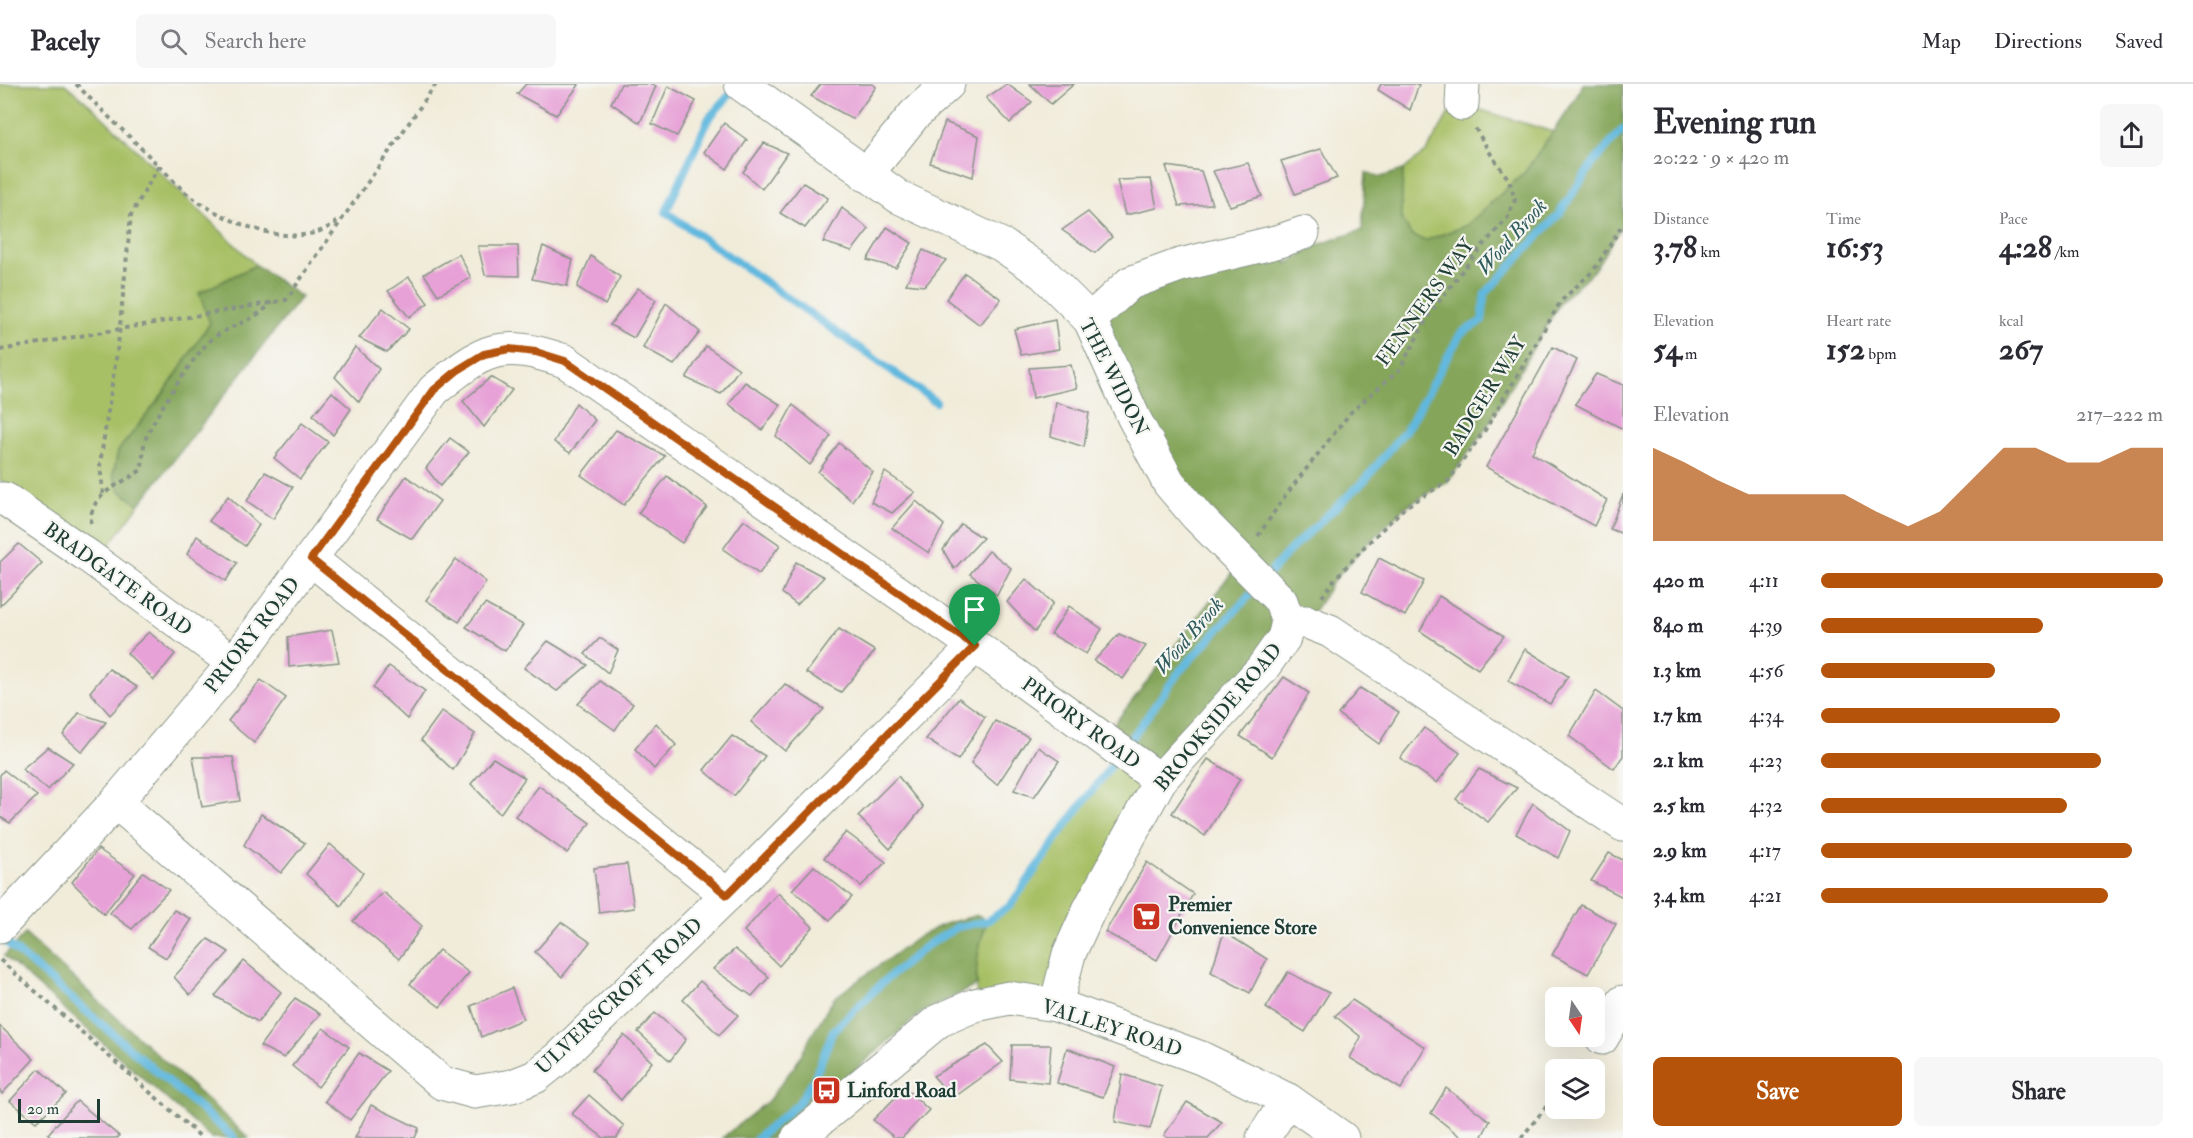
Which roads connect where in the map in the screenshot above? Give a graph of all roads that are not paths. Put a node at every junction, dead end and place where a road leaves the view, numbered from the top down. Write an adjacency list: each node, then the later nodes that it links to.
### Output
1 (948, 84): 3 (street)
2 (744, 86): 3 (street, THE WIDON)
3 (866, 176): 5 (street, THE WIDON)
4 (1290, 246): 5 (street)
5 (1090, 321): 8 (street, THE WIDON)
6 (0, 499): 10 (street, BRADGATE ROAD)
7 (311, 559): 9 (street, PRIORY ROAD); 10 (street, PRIORY ROAD); 14 (street)
8 (1297, 622): 11 (street, BROOKSIDE ROAD); 13 (street)
9 (975, 646): 11 (street, PRIORY ROAD); 14 (street, ULVERSCROFT ROAD)
10 (234, 663): 12 (street, PRIORY ROAD)
11 (1160, 780): 17 (street, BROOKSIDE ROAD)
12 (116, 802): 14 (street, ULVERSCROFT ROAD); 15 (street, PRIORY ROAD)
13 (1623, 825)
14 (727, 895)
15 (4, 921)
16 (1623, 1002): 18 (street)
17 (1056, 1005): 19 (street, VALLEY ROAD); 20 (street, VALLEY ROAD)
18 (1605, 1033)
19 (1288, 1100): 21 (street); 22 (street, VALLEY ROAD)
20 (798, 1138)
21 (1263, 1138)
22 (1342, 1138)

